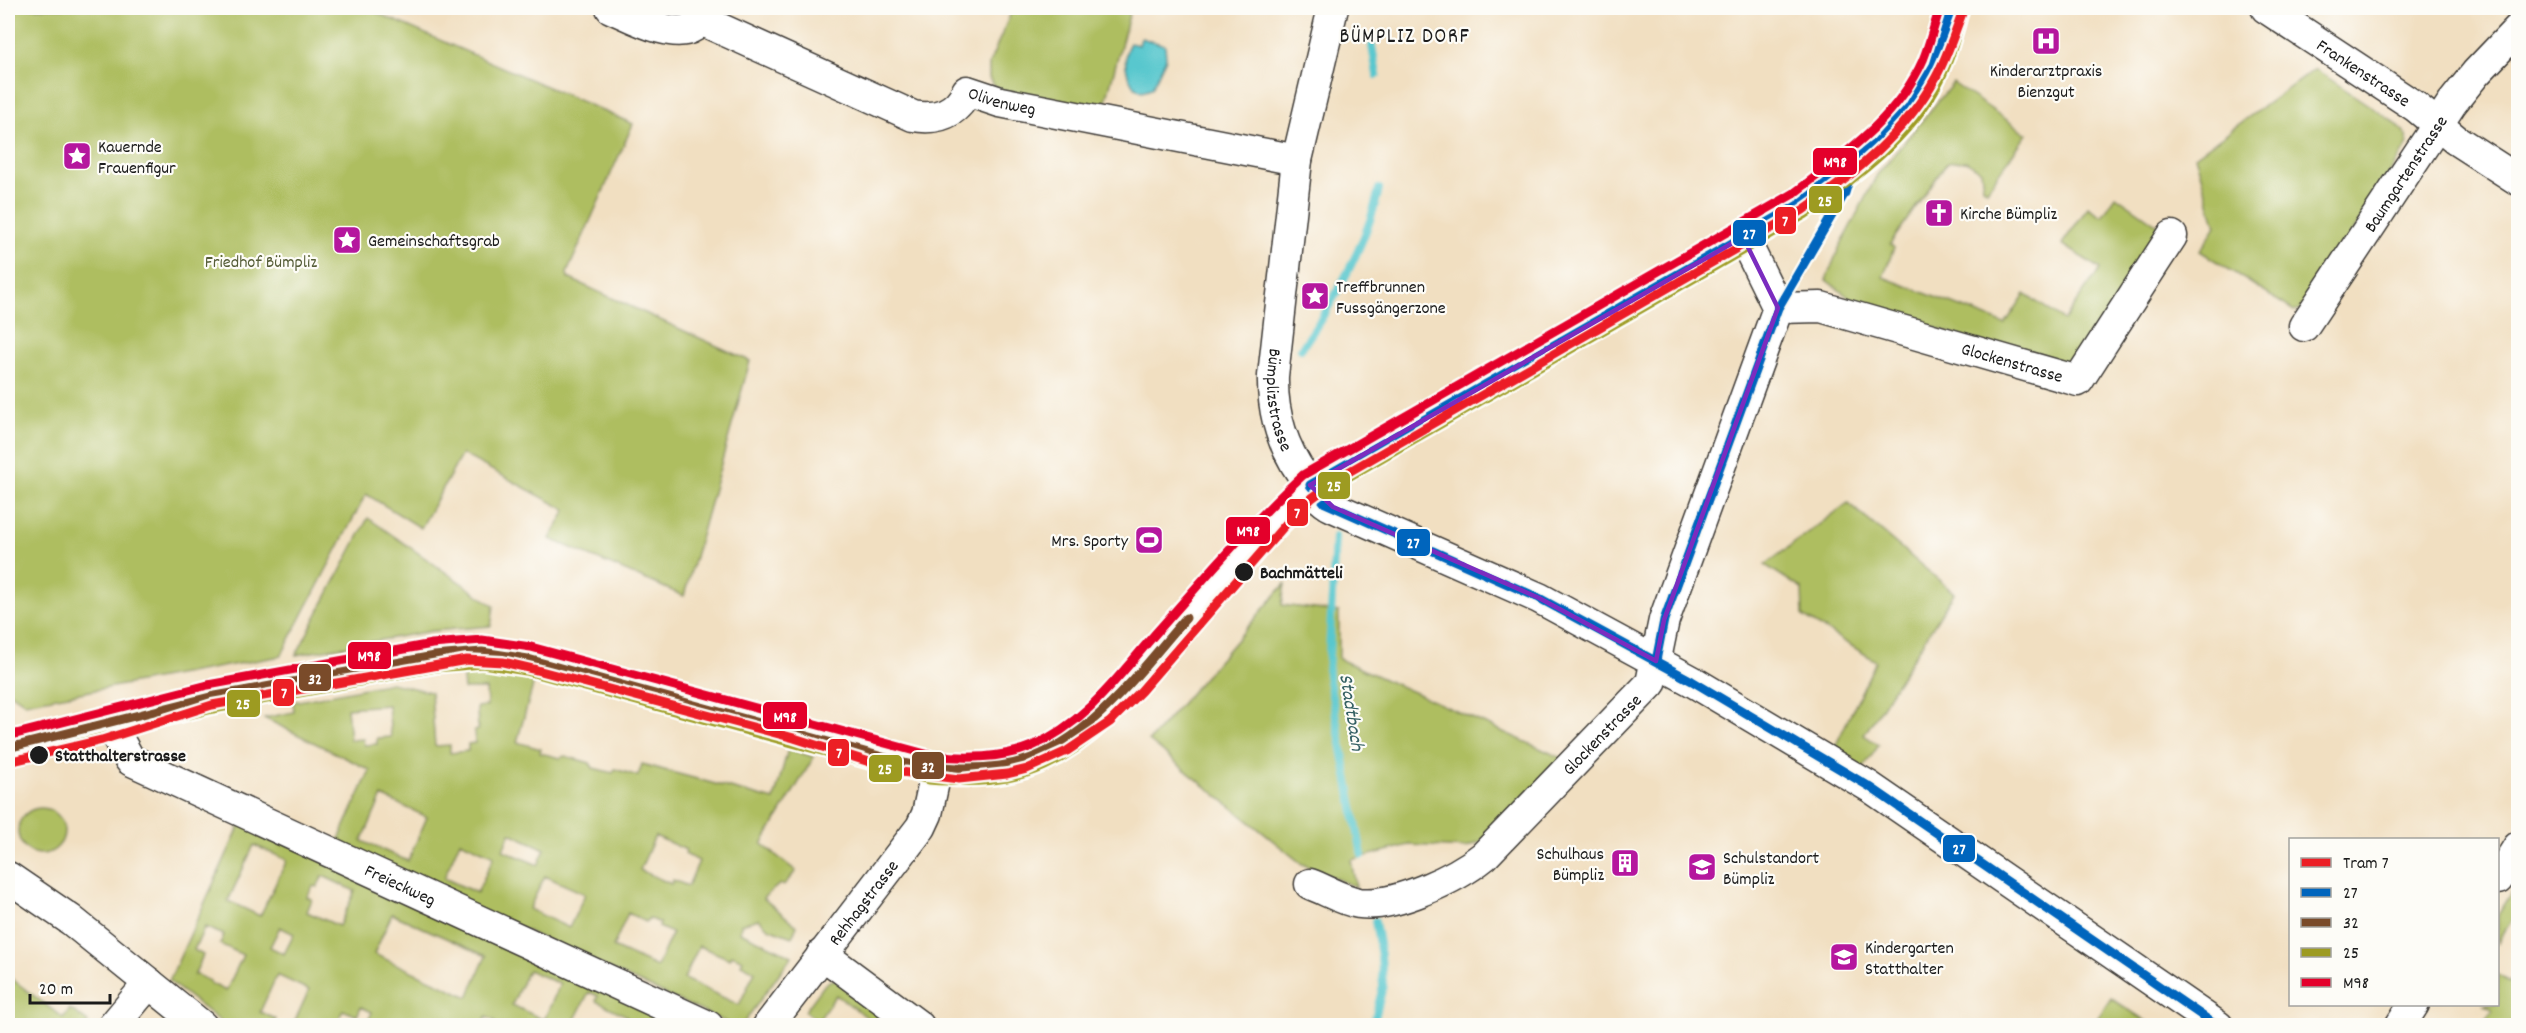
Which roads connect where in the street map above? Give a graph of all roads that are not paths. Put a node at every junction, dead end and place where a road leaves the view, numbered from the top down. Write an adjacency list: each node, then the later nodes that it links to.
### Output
1 (611, 8): 5 (street, Olivenweg)
2 (1333, 8): 8 (street, Bümplizstrasse)
3 (1952, 8): 11 (street)
4 (2266, 8): 7 (street, Frankenstrasse)
5 (698, 19): 8 (street, Olivenweg)
6 (2518, 29): 7 (street, Baumgartenstrasse)
7 (2438, 125): 9 (street, Frankenstrasse); 13 (street, Baumgartenstrasse)
8 (1297, 160): 14 (street, Bümplizstrasse)
9 (2518, 180)
10 (2172, 236): 12 (street, Glockenstrasse)
11 (1743, 237): 12 (street); 14 (street)
12 (1778, 308): 15 (street, Glockenstrasse)
13 (2304, 326)
14 (1310, 485): 15 (street, Bümplizstrasse); 18 (street)
15 (1656, 661): 22 (street, Glockenstrasse); 31 (street, Bümplizstrasse)
16 (110, 724): 17 (street); 18 (street); 28 (street, Freieckweg)
17 (8, 748)
18 (937, 768): 23 (street, Rehhagstrasse)
19 (2518, 847): 21 (street)
20 (8, 877): 24 (street)
21 (2499, 877)
22 (1310, 884)
23 (822, 954): 29 (street, Rehhagstrasse); 30 (street)
24 (149, 983): 26 (street); 27 (street)
25 (2413, 1006): 32 (street)
26 (114, 1026)
27 (202, 1026)
28 (708, 1026)
29 (768, 1026)
30 (919, 1026)
31 (2218, 1026)
32 (2400, 1026)

